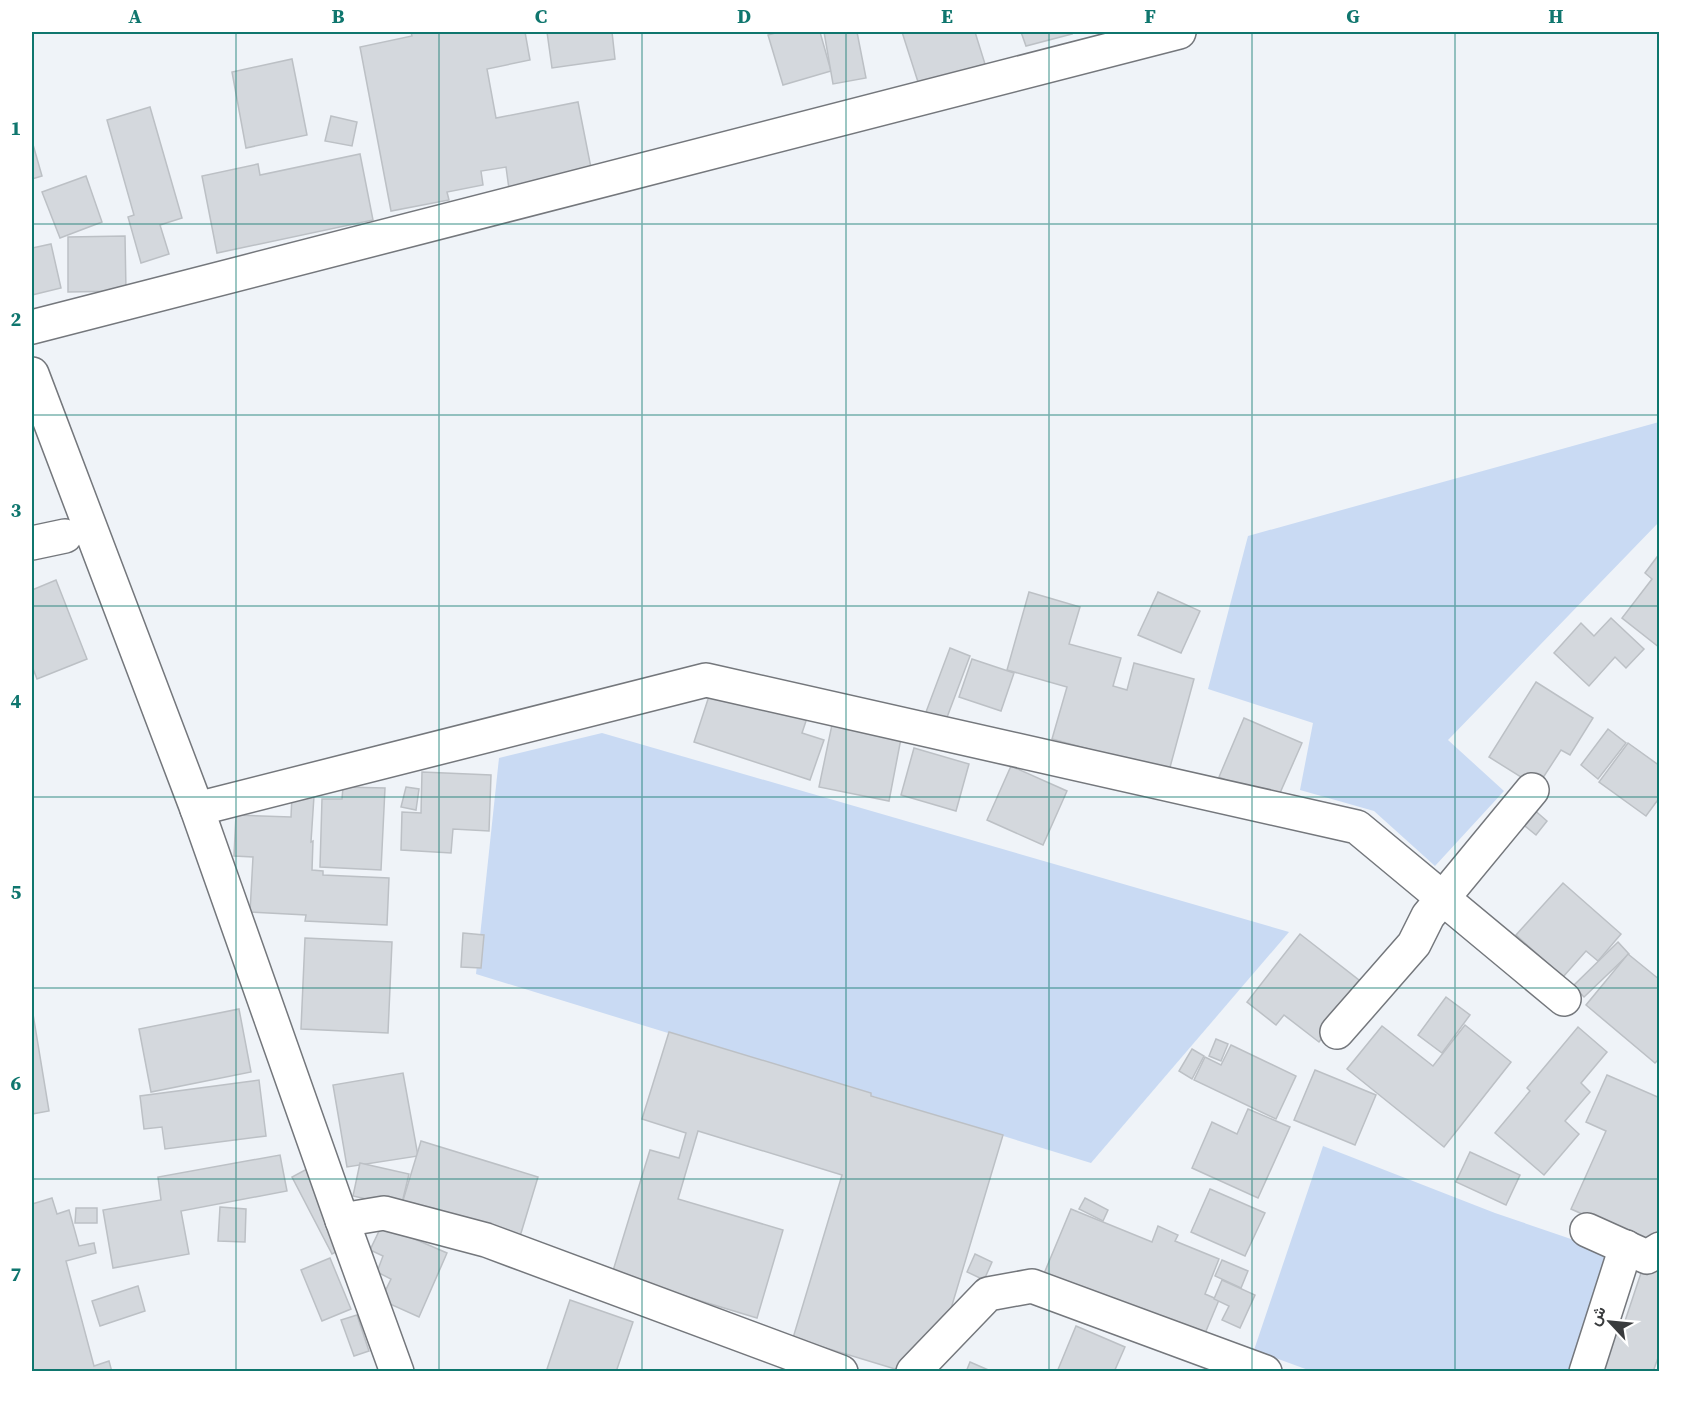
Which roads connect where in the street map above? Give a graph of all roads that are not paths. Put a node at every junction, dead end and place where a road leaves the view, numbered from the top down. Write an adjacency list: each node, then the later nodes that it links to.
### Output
1 (1179, 32): 2 (street)
2 (32, 327)
3 (32, 374): 7 (street)
4 (65, 536): 5 (street)
5 (32, 543)
6 (1532, 790): 8 (street)
7 (197, 809): 8 (street); 11 (street)
8 (1443, 898): 9 (street); 10 (street)
9 (1564, 999)
10 (1336, 1032)
11 (342, 1220): 15 (street); 16 (street)
12 (1587, 1230): 13 (street)
13 (1626, 1247): 14 (street); 19 (street)
14 (1659, 1249)
15 (398, 1371)
16 (841, 1371)
17 (913, 1371): 18 (street)
18 (1265, 1371)
19 (1586, 1371)

